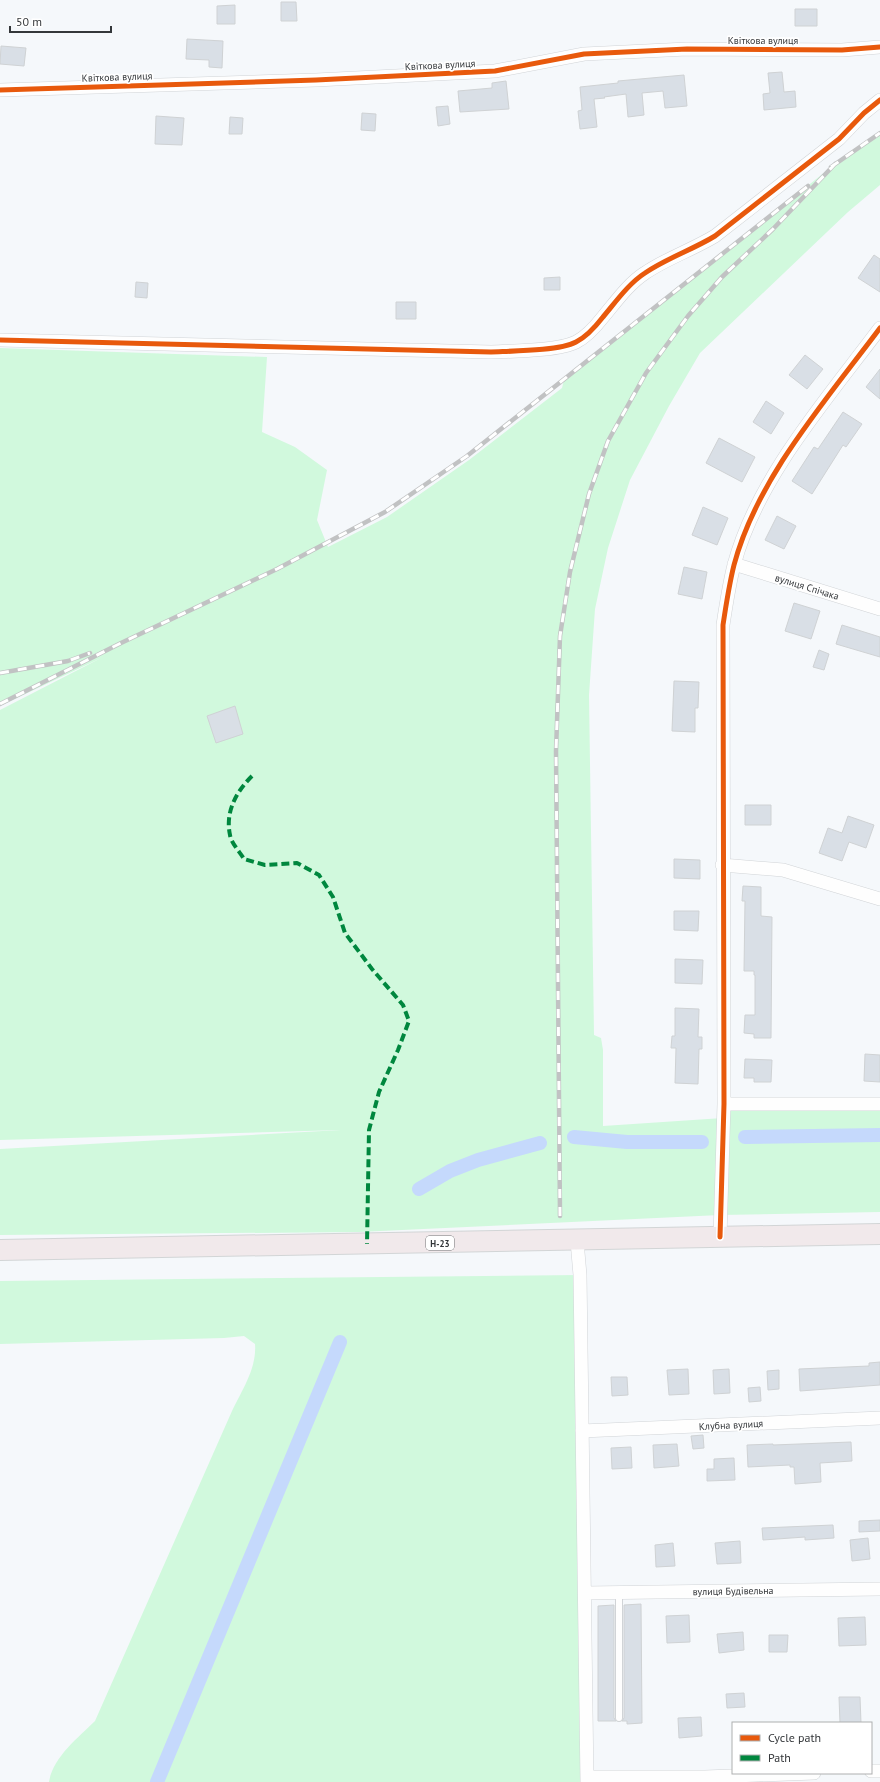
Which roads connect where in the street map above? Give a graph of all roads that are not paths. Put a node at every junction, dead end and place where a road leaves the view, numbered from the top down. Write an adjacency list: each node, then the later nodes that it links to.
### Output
1 (880, 47): 2 (street, Квіткова вулиця)
2 (0, 90)
3 (880, 100): 5 (street)
4 (880, 328): 6 (street)
5 (0, 340)
6 (734, 564): 7 (street, вулиця Спічака); 8 (street)
7 (880, 610)
8 (722, 865): 9 (street); 10 (street)
9 (880, 899)
10 (724, 1104): 11 (street); 13 (street)
11 (880, 1104)
12 (880, 1234): 13 (main road, Н-23)
13 (720, 1237): 14 (main road, Н-23)
14 (577, 1241): 15 (main road, Н-23); 17 (street)
15 (0, 1250)
16 (880, 1418): 17 (street, Клубна вулиця)
17 (582, 1431): 20 (street)
18 (880, 1589): 19 (street, вулиця Будівельна)
19 (619, 1592): 20 (street, вулиця Будівельна); 21 (lane)
20 (586, 1593): 24 (street)
21 (618, 1718)
22 (796, 1774): 23 (street)
23 (705, 1779): 24 (street)
24 (587, 1780)

